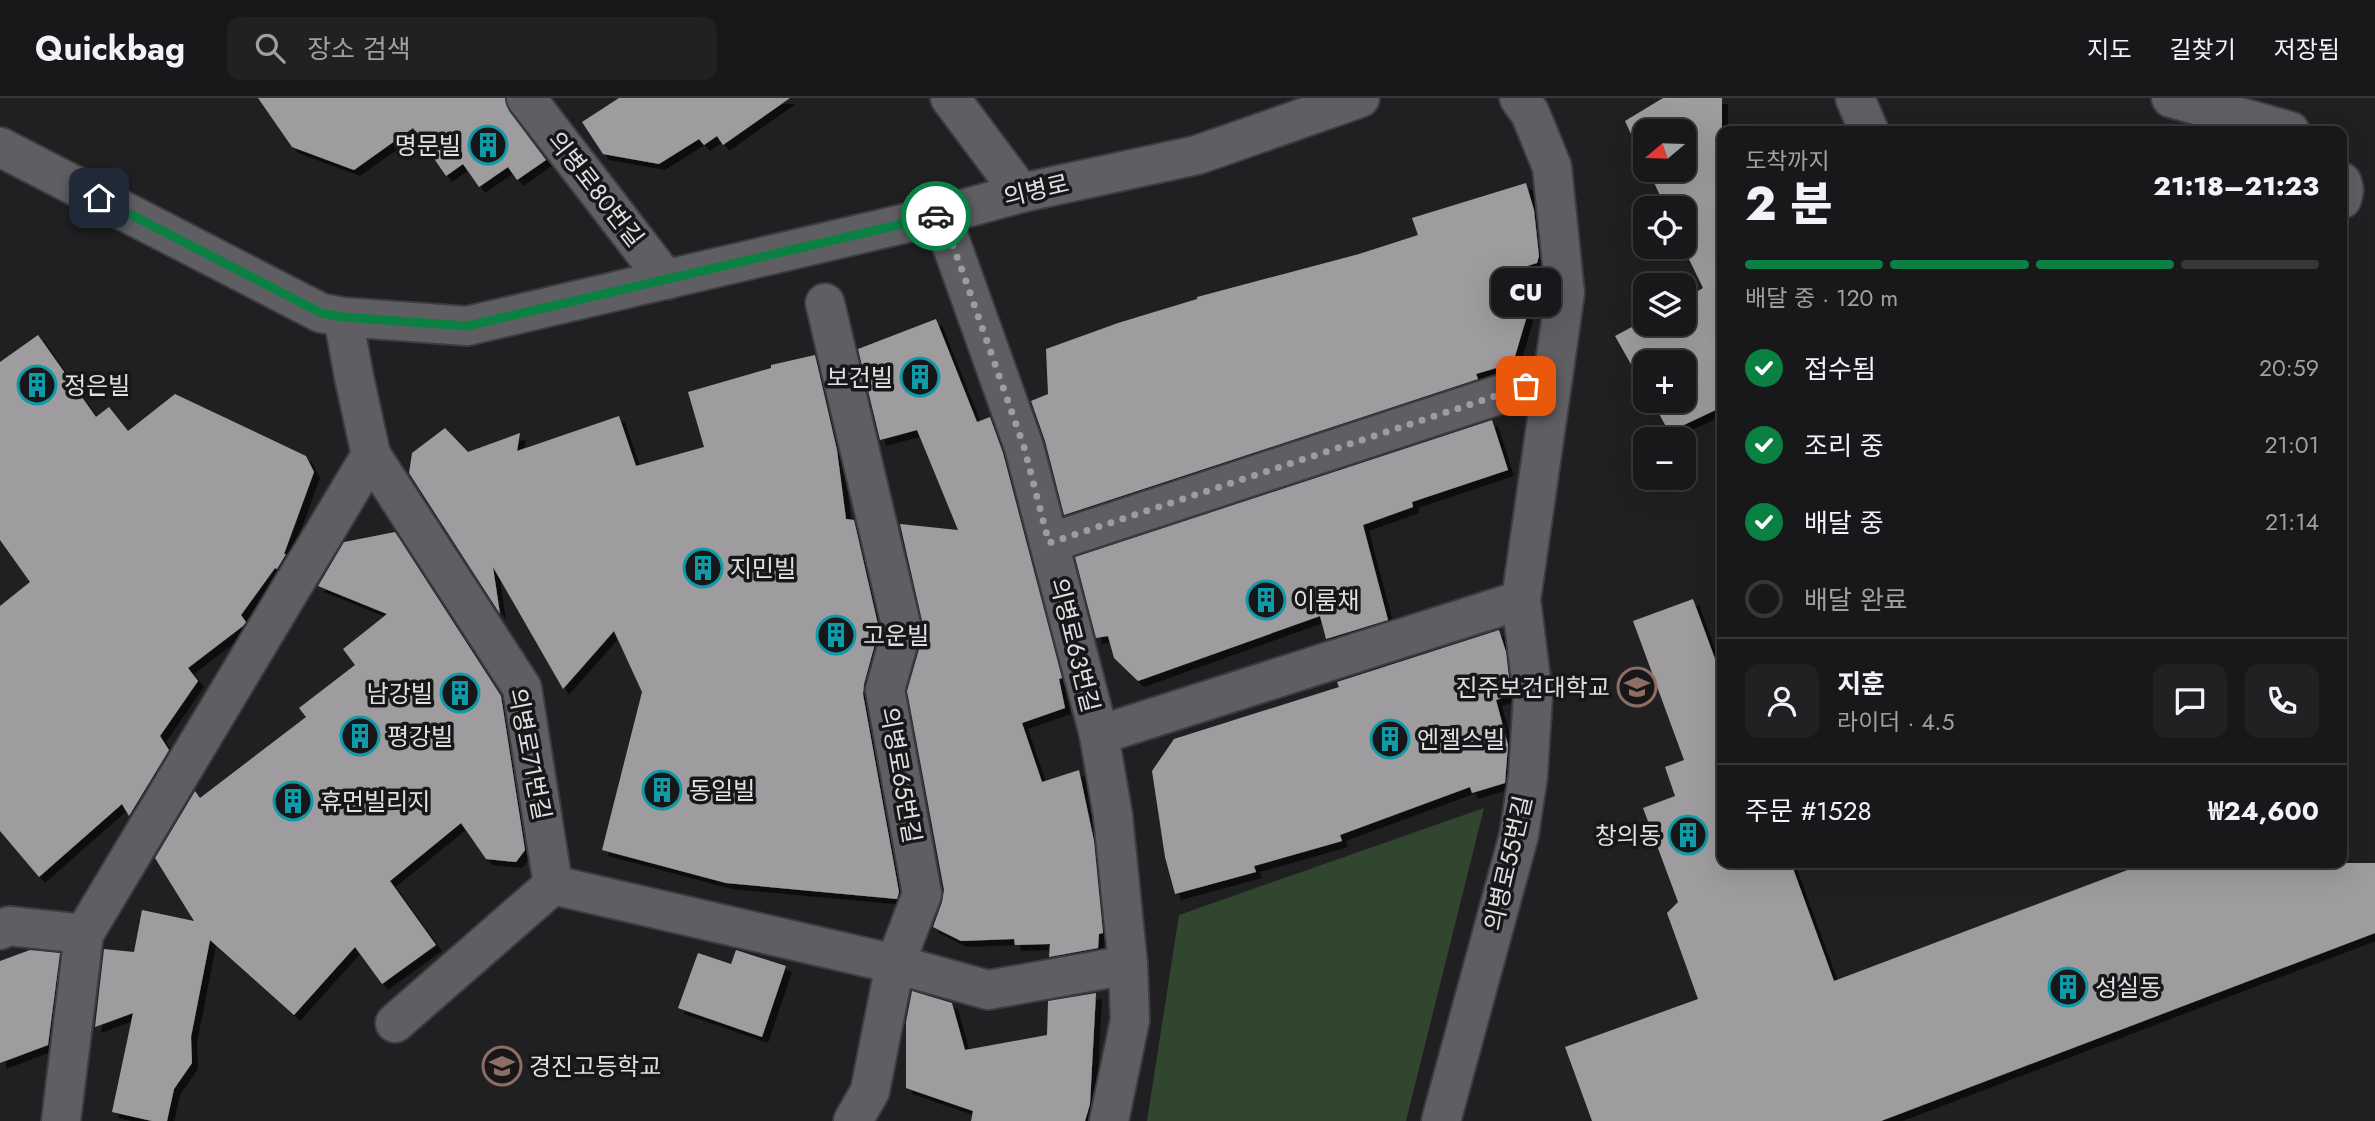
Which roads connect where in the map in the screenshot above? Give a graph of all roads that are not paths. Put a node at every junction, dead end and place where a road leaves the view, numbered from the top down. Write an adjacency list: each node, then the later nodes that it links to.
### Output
1 (526, 98): 12 (street, 의병로80번길)
2 (950, 98): 10 (street)
3 (1360, 98): 10 (street, 의병로)
4 (1519, 98): 15 (street, 의병로55번길)
5 (1855, 98): 7 (street)
6 (2171, 98): 8 (street)
7 (1867, 126)
8 (2272, 126)
9 (0, 148): 14 (street, 의병로)
10 (1021, 193): 11 (street, 의병로)
11 (941, 215): 12 (street, 의병로); 17 (street, 의병로63번길)
12 (666, 280): 14 (street, 의병로)
13 (825, 303): 23 (street, 의병로65번길)
14 (343, 317): 16 (street, 의병로71번길)
15 (1553, 377): 17 (street); 18 (street, 의병로55번길)
16 (371, 455): 20 (street, 의병로71번길); 22 (street)
17 (1049, 543): 19 (street, 의병로63번길)
18 (1521, 600): 19 (street); 29 (street, 의병로55번길)
19 (1099, 735): 24 (street, 의병로63번길)
20 (553, 885): 23 (street); 25 (street)
21 (3, 924): 22 (street)
22 (84, 934): 26 (street)
23 (895, 964): 24 (street); 27 (street, 의병로65번길)
24 (1128, 965): 28 (street, 의병로63번길)
25 (395, 1023)
26 (61, 1121)
27 (853, 1121)
28 (1109, 1121)
29 (1441, 1121)

